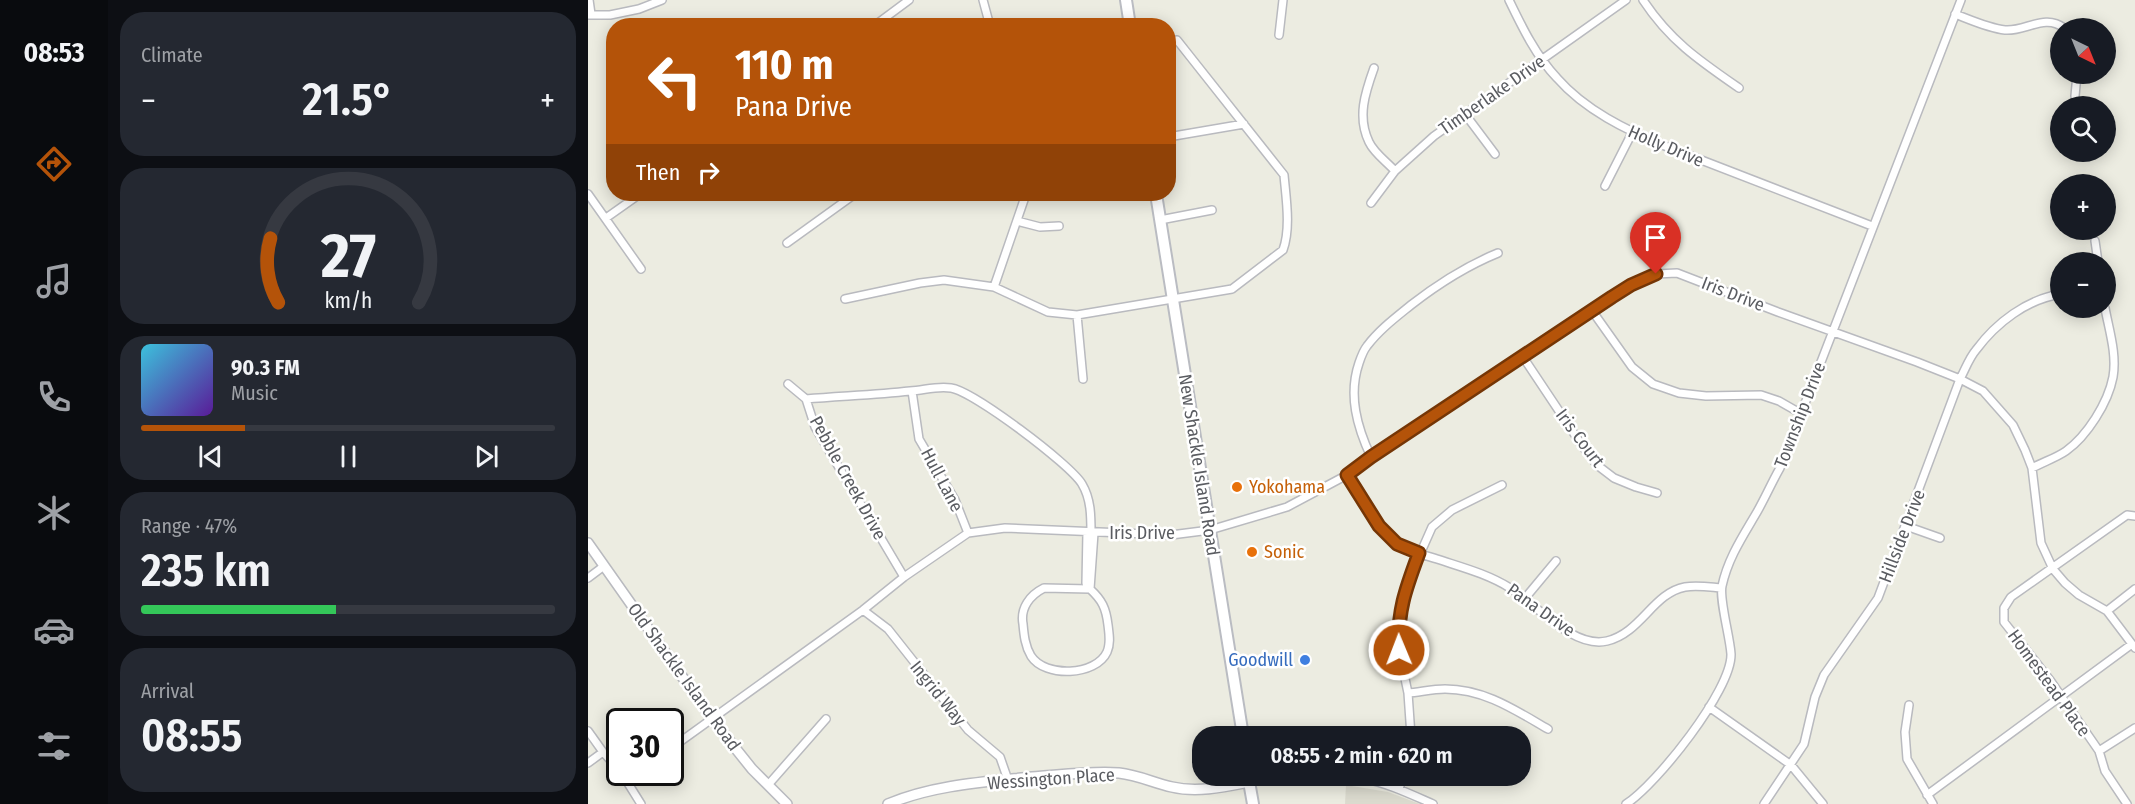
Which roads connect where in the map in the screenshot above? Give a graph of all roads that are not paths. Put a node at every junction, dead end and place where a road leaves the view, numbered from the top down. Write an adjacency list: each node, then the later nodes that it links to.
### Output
1 (590, 0): 11 (street)
2 (662, 0): 11 (street)
3 (909, 0): 13 (street)
4 (983, 0): 14 (street)
5 (1126, 0): 15 (main road)
6 (1283, 0): 17 (street)
7 (1509, 0): 19 (street, Holly Drive)
8 (1626, 0): 19 (street, Timberlake Drive)
9 (1643, 0): 22 (street)
10 (1961, 0): 12 (street, Township Drive)
11 (590, 14)
12 (1955, 14): 16 (street); 42 (street, Township Drive)
13 (885, 18)
14 (988, 18)
15 (1129, 18)
16 (2050, 22)
17 (1279, 35)
18 (1176, 40): 25 (street)
19 (1542, 60): 24 (street, Timberlake Drive); 26 (street, Holly Drive)
20 (1374, 68): 29 (street)
21 (2076, 84): 23 (street)
22 (1739, 87)
23 (2075, 96)
24 (1465, 114): 28 (street); 29 (street, Timberlake Drive)
25 (1244, 124): 27 (street); 51 (street)
26 (1632, 133): 30 (street); 42 (street, Holly Drive)
27 (1176, 136)
28 (1495, 154)
29 (1395, 171): 36 (street, Timberlake Drive)
30 (1605, 186)
31 (588, 194): 38 (street)
32 (630, 201): 38 (street)
33 (845, 201): 44 (street)
34 (1024, 201): 40 (street)
35 (1157, 201): 39 (main road, New Shackle Island Road)
36 (1371, 203)
37 (1212, 210): 39 (street)
38 (606, 218): 47 (street)
39 (1160, 220): 51 (main road, New Shackle Island Road)
40 (1017, 221): 41 (street); 48 (street)
41 (1059, 226)
42 (1872, 226): 55 (street, Township Drive)
43 (2095, 241): 45 (street)
44 (787, 243)
45 (2097, 252)
46 (1498, 253): 63 (street)
47 (641, 269)
48 (994, 287): 50 (street); 53 (street)
49 (2050, 297): 58 (street, Hillside Drive)
50 (845, 299)
51 (1172, 300): 53 (street); 70 (main road, New Shackle Island Road)
52 (1593, 312): 55 (street, Iris Drive); 56 (street, Iris Drive); 62 (street)
53 (1077, 315): 57 (street)
54 (2107, 318): 64 (street)
55 (1832, 332): 58 (street, Iris Drive); 62 (street, Township Drive)
56 (1523, 357): 63 (street, Iris Drive); 67 (street, Iris Court)
57 (1083, 379)
58 (1960, 380): 64 (street, Iris Drive); 69 (street, Hillside Drive)
59 (788, 384): 61 (street, Pebble Creek Drive)
60 (912, 391): 61 (street); 71 (street, Hull Lane); 72 (street)
61 (806, 399): 79 (street, Pebble Creek Drive)
62 (1800, 413): 81 (street, Township Drive)
63 (1371, 457): 65 (street, Iris Drive)
64 (2032, 468): 78 (street, Iris Drive)
65 (1347, 475): 70 (street, Iris Drive); 75 (street, Pana Drive)
66 (1502, 485): 75 (street)
67 (1658, 493)
68 (2135, 516): 78 (street, Homestead Place)
69 (1906, 526): 73 (street); 104 (street, Hillside Drive)
70 (1210, 530): 72 (street, Iris Drive); 94 (main road, New Shackle Island Road)
71 (968, 533): 72 (street, Iris Drive); 79 (street, Iris Drive)
72 (1090, 533): 82 (street)
73 (1940, 538)
74 (588, 543): 77 (street, Old Shackle Island Road)
75 (1419, 553): 84 (street, Pana Drive); 88 (street)
76 (1556, 561): 84 (street)
77 (604, 566): 80 (street); 92 (street, Old Shackle Island Road)
78 (2053, 569): 86 (street, Iris Drive); 89 (street, Homestead Place)
79 (904, 577): 85 (street, Iris Drive)
80 (588, 578)
81 (1721, 588): 84 (street, Pana Drive); 91 (street, Township Drive)
82 (1088, 589): 82 (street)
83 (2135, 589): 86 (street)
84 (1526, 597)
85 (863, 610): 92 (street, Iris Drive); 105 (street, Ingrid Way)
86 (2107, 611): 87 (street, Iris Drive)
87 (2134, 646): 89 (street)
88 (1408, 693): 95 (street); 97 (street)
89 (2061, 698): 100 (street, Homestead Place); 113 (street)
90 (1910, 705): 113 (street)
91 (1709, 707): 104 (street); 119 (street, Township Drive)
92 (712, 719): 99 (street, Iris Drive); 106 (street, Old Shackle Island Road)
93 (826, 719): 106 (street)
94 (1241, 726)
95 (1410, 726)
96 (2135, 728): 100 (street)
97 (1548, 729)
98 (588, 730): 101 (street)
99 (684, 739)
100 (2099, 751): 123 (street, Homestead Place)
101 (603, 752): 102 (street); 103 (street)
102 (606, 756)
103 (588, 763)
104 (1791, 765): 120 (street, Hillside Drive); 121 (street)
105 (1008, 780): 108 (street, Wessington Place); 116 (street, Wessington Place)
106 (768, 785): 115 (street, Old Shackle Island Road)
107 (630, 786): 114 (street)
108 (1227, 786)
109 (1250, 786): 117 (main road)
110 (1388, 786): 112 (street)
111 (1399, 786): 112 (street)
112 (1398, 789): 118 (street)
113 (1927, 795): 122 (street)
114 (641, 804)
115 (787, 804)
116 (888, 804)
117 (1253, 804)
118 (1432, 804)
119 (1626, 804)
120 (1764, 804)
121 (1823, 804)
122 (1933, 804)
123 (2127, 804)

